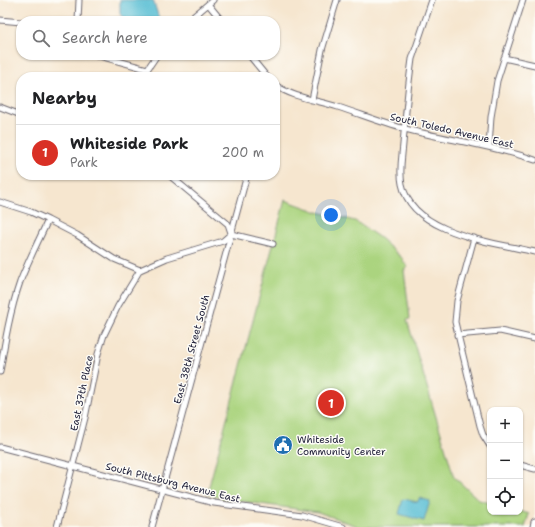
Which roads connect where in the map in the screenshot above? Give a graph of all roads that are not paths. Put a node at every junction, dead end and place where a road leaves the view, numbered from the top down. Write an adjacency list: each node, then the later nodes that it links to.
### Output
1 (79, 0): 7 (street)
2 (213, 0): 6 (street)
3 (337, 0): 21 (street)
4 (432, 0): 24 (street)
5 (524, 0): 12 (street)
6 (208, 4): 8 (street); 9 (street)
7 (78, 16)
8 (194, 16)
9 (218, 16)
10 (0, 20): 11 (street)
11 (16, 22)
12 (504, 58): 16 (street); 25 (street)
13 (114, 60): 17 (street)
14 (153, 60): 17 (street)
15 (253, 60): 19 (street)
16 (535, 65)
17 (147, 69): 18 (street)
18 (145, 72)
19 (263, 72)
20 (280, 88): 21 (street, South Toledo Avenue East)
21 (312, 100): 24 (street, South Toledo Avenue East)
22 (0, 107): 23 (street)
23 (16, 113)
24 (405, 129): 25 (street, South Toledo Avenue East); 32 (street)
25 (489, 147): 26 (street, South Toledo Avenue East)
26 (535, 160)
27 (175, 180): 31 (street)
28 (246, 180): 31 (street, East 38th Street South)
29 (0, 202): 30 (street)
30 (48, 220): 35 (street); 38 (street)
31 (231, 234): 33 (street); 35 (street); 44 (street, East 38th Street South)
32 (474, 238): 34 (street); 36 (street)
33 (272, 244)
34 (535, 252)
35 (140, 270): 42 (street, East 37th Place)
36 (457, 335): 37 (street); 39 (street)
37 (535, 339)
38 (0, 372)
39 (488, 443)
40 (0, 447): 42 (street, South Pittsburg Avenue East)
41 (523, 465): 43 (street)
42 (73, 466): 44 (street, South Pittsburg Avenue East); 46 (street, East 37th Place)
43 (535, 469)
44 (162, 490): 47 (street, East 38th Street South); 48 (street, South Pittsburg Avenue East)
45 (535, 522): 49 (main road)
46 (57, 527)
47 (152, 527)
48 (343, 527)
49 (534, 527)

